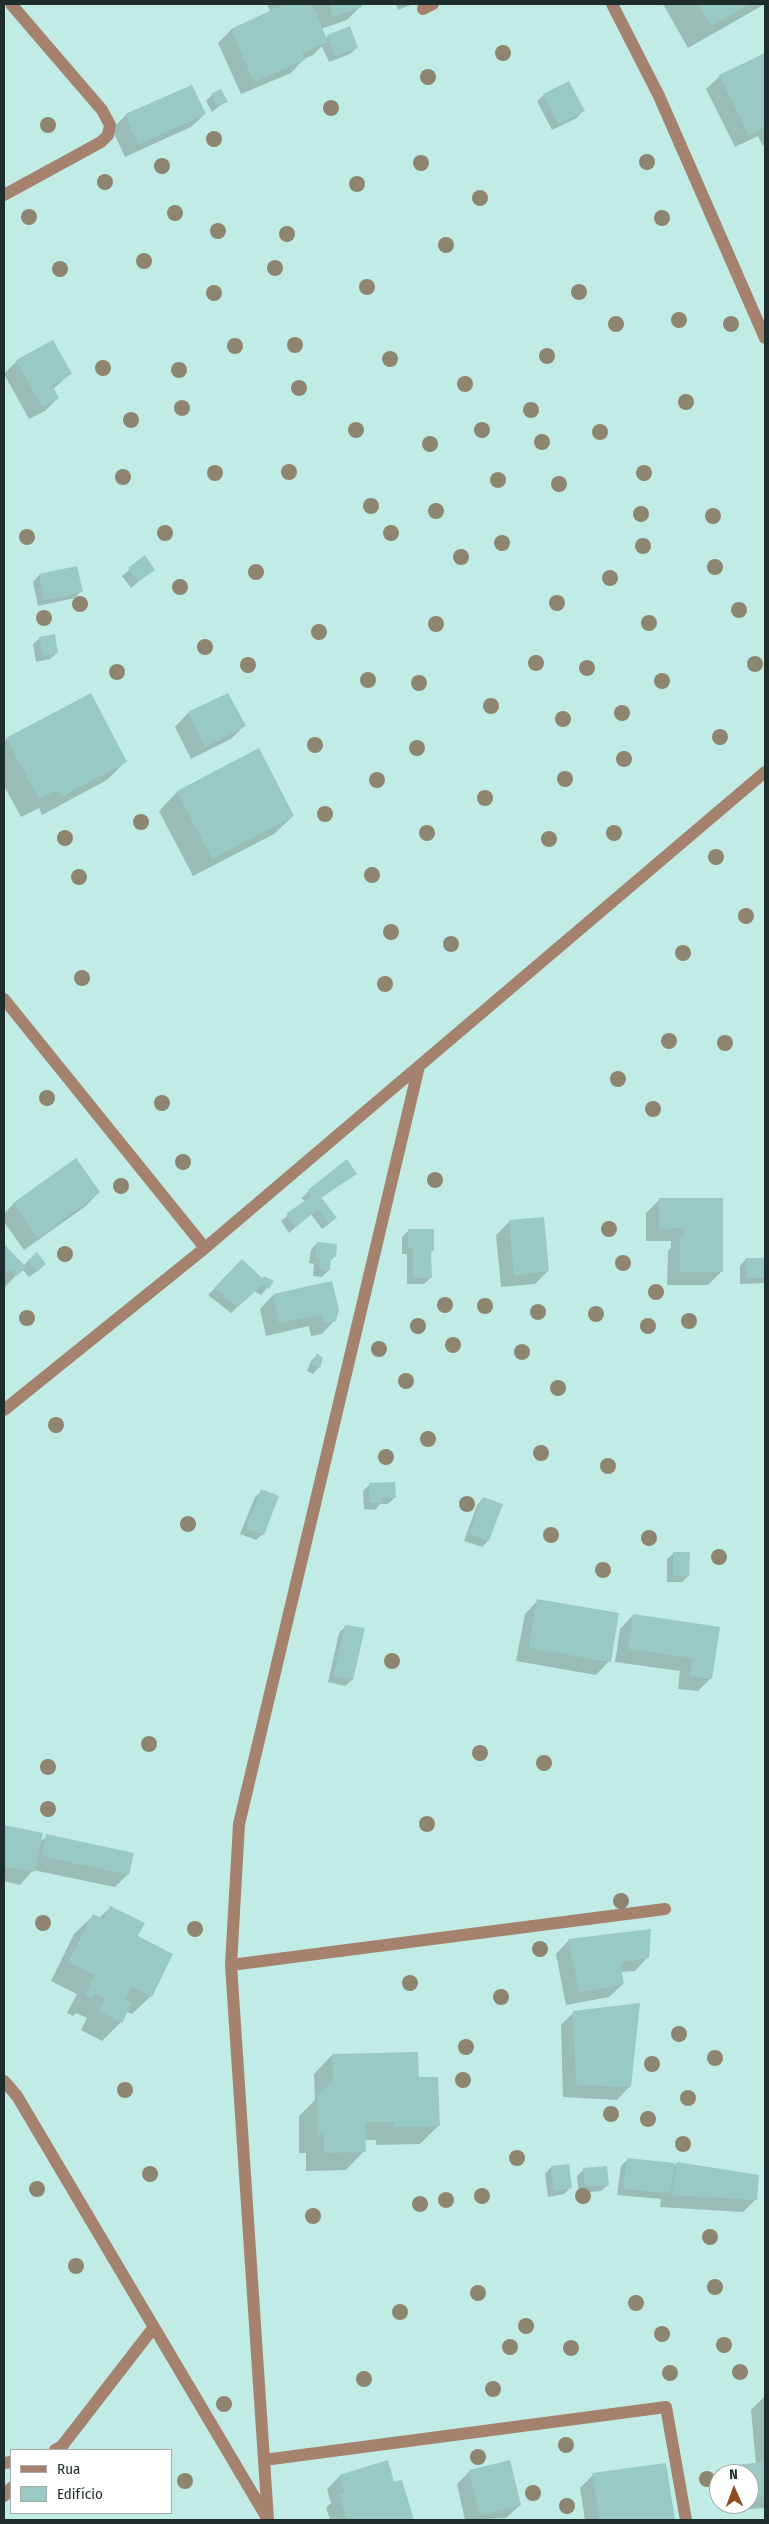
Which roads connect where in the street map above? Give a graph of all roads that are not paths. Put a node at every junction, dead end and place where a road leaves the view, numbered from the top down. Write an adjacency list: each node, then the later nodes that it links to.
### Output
1 (11, 4): 3 (street)
2 (612, 4): 4 (street)
3 (4, 195)
4 (765, 338)
5 (765, 772): 7 (street)
6 (4, 999): 8 (street)
7 (419, 1066): 8 (street); 11 (street)
8 (205, 1248): 9 (street)
9 (6, 1405)
10 (665, 1909): 11 (street)
11 (231, 1965): 15 (street)
12 (4, 2081): 13 (street)
13 (154, 2327): 14 (street); 16 (street)
14 (57, 2449)
15 (264, 2460): 16 (street); 17 (street)
16 (268, 2520)
17 (686, 2520)

